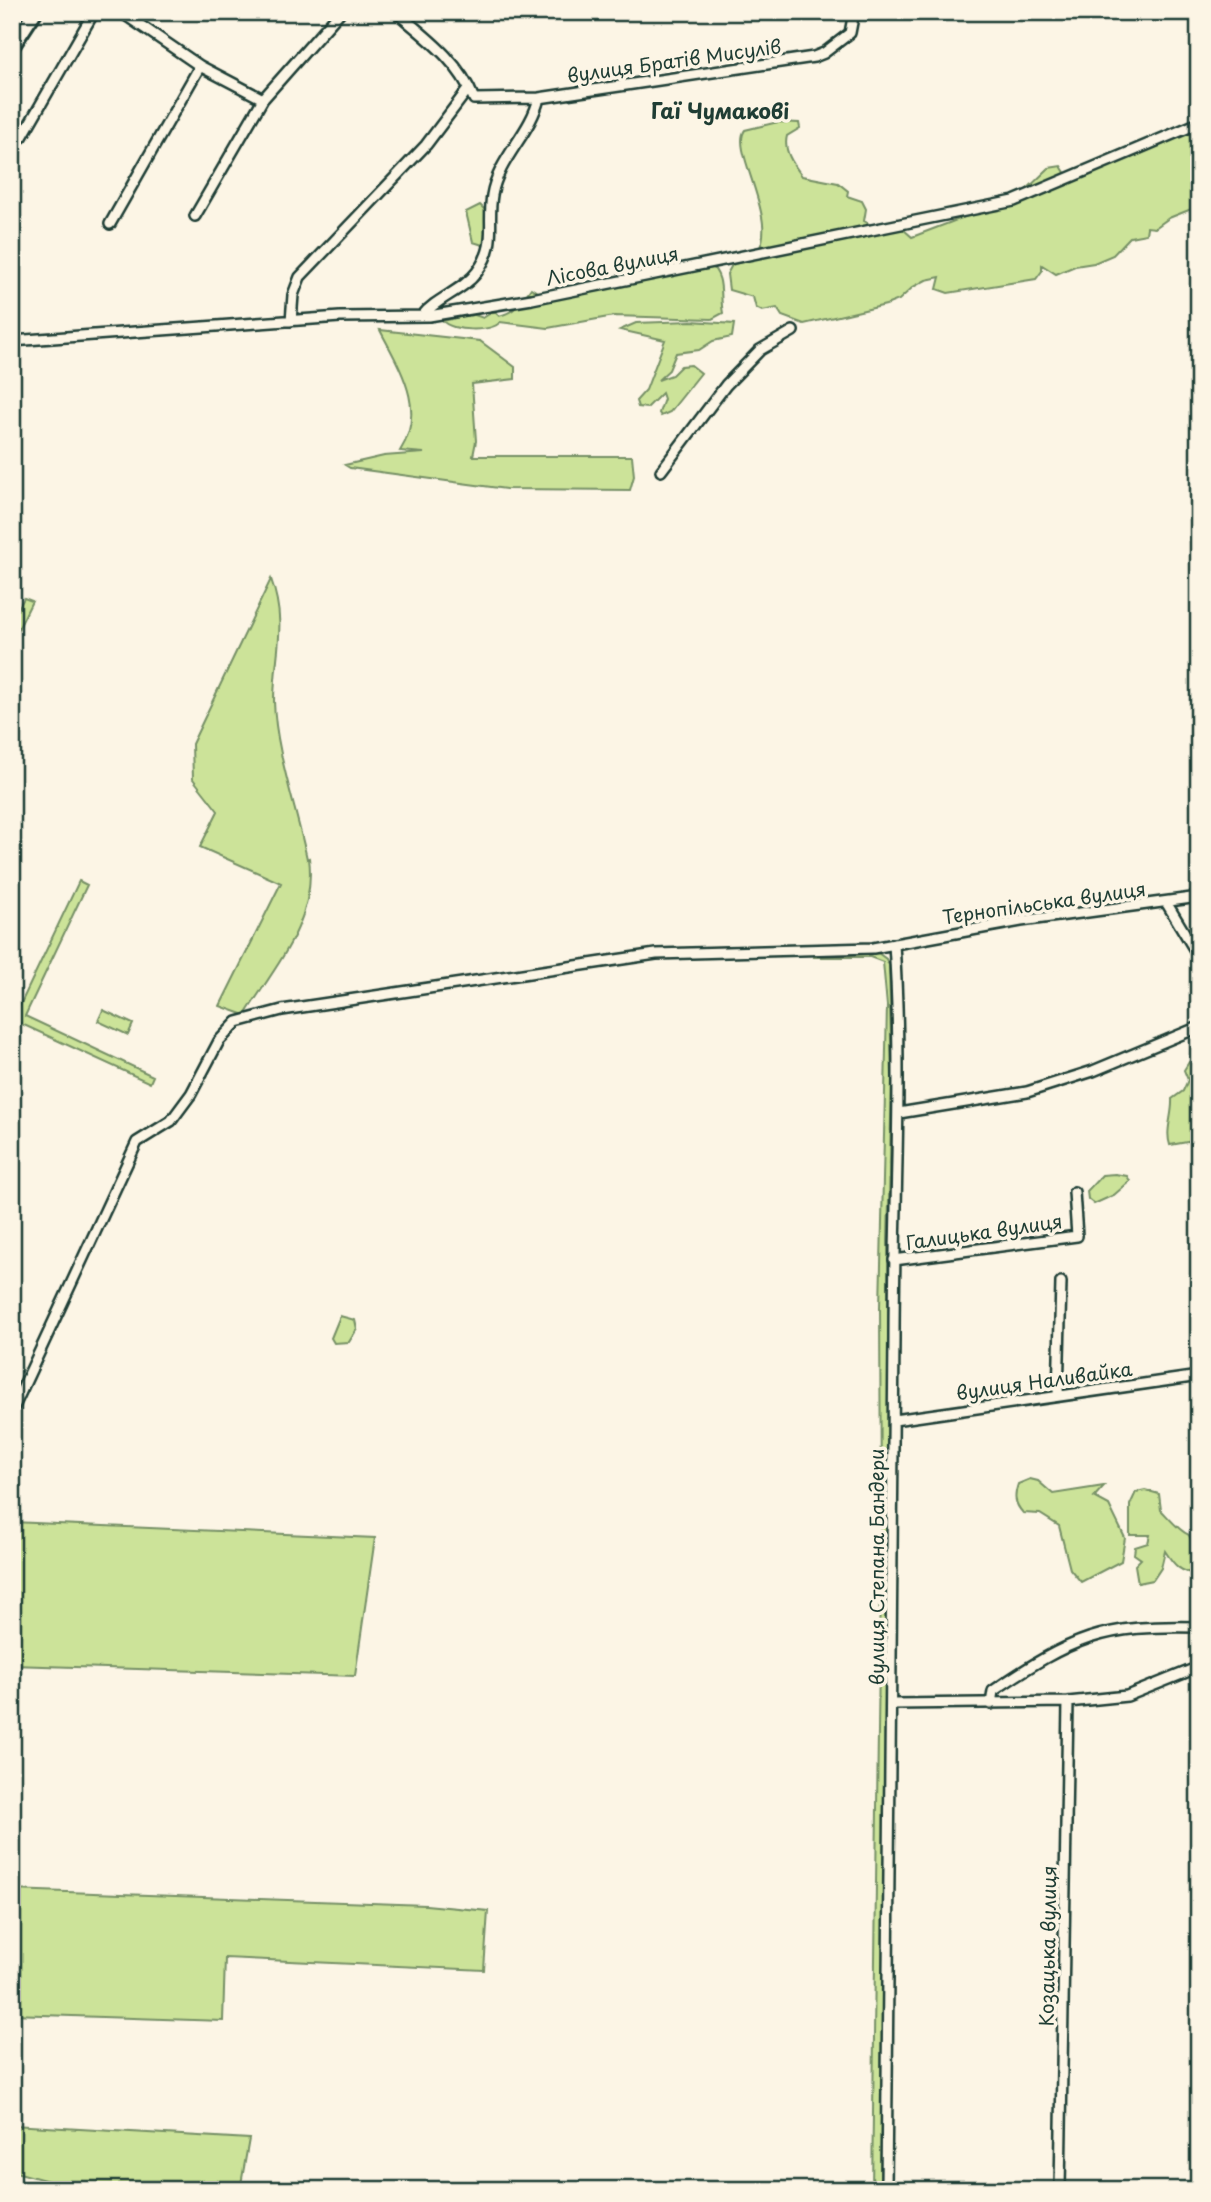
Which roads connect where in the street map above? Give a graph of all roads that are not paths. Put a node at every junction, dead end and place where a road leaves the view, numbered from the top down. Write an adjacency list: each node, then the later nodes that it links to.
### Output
1 (34, 12): 7 (highway)
2 (94, 12): 13 (street)
3 (121, 12): 8 (street)
4 (340, 12): 11 (street)
5 (396, 12): 9 (street)
6 (854, 12): 10 (street, вулиця Братів Мисулів)
7 (12, 47)
8 (200, 66): 11 (street); 15 (street)
9 (469, 88): 10 (street, вулиця Братів Мисулів); 17 (street)
10 (539, 98): 16 (street)
11 (263, 99): 14 (street)
12 (1199, 122): 16 (street, Лісова вулиця)
13 (22, 137)
14 (195, 216)
15 (110, 224)
16 (422, 316): 17 (street, Лісова вулиця)
17 (291, 321): 19 (street, Лісова вулиця)
18 (793, 331): 20 (street)
19 (12, 341)
20 (662, 471)
21 (1199, 897): 22 (street, Тернопільська вулиця)
22 (1166, 902): 23 (street, Тернопільська вулиця); 24 (street)
23 (894, 944): 26 (street, вулиця Степана Бандери); 32 (street, Тернопільська вулиця)
24 (1199, 957)
25 (1199, 1027): 26 (street)
26 (899, 1113): 28 (street, вулиця Степана Бандери)
27 (1074, 1192): 28 (street, Галицька вулиця)
28 (894, 1260): 33 (street, вулиця Степана Бандери)
29 (1061, 1282): 31 (street)
30 (1199, 1376): 31 (street, вулиця Наливайка)
31 (1058, 1396): 33 (street, вулиця Наливайка)
32 (12, 1412)
33 (894, 1420): 37 (street, вулиця Степана Бандери)
34 (1199, 1627): 38 (street)
35 (1199, 1667): 36 (street)
36 (1068, 1702): 38 (street); 40 (street, Козацька вулиця)
37 (894, 1704): 38 (street); 39 (street, вулиця Степана Бандери)
38 (991, 1704)
39 (886, 2190)
40 (1060, 2190)

